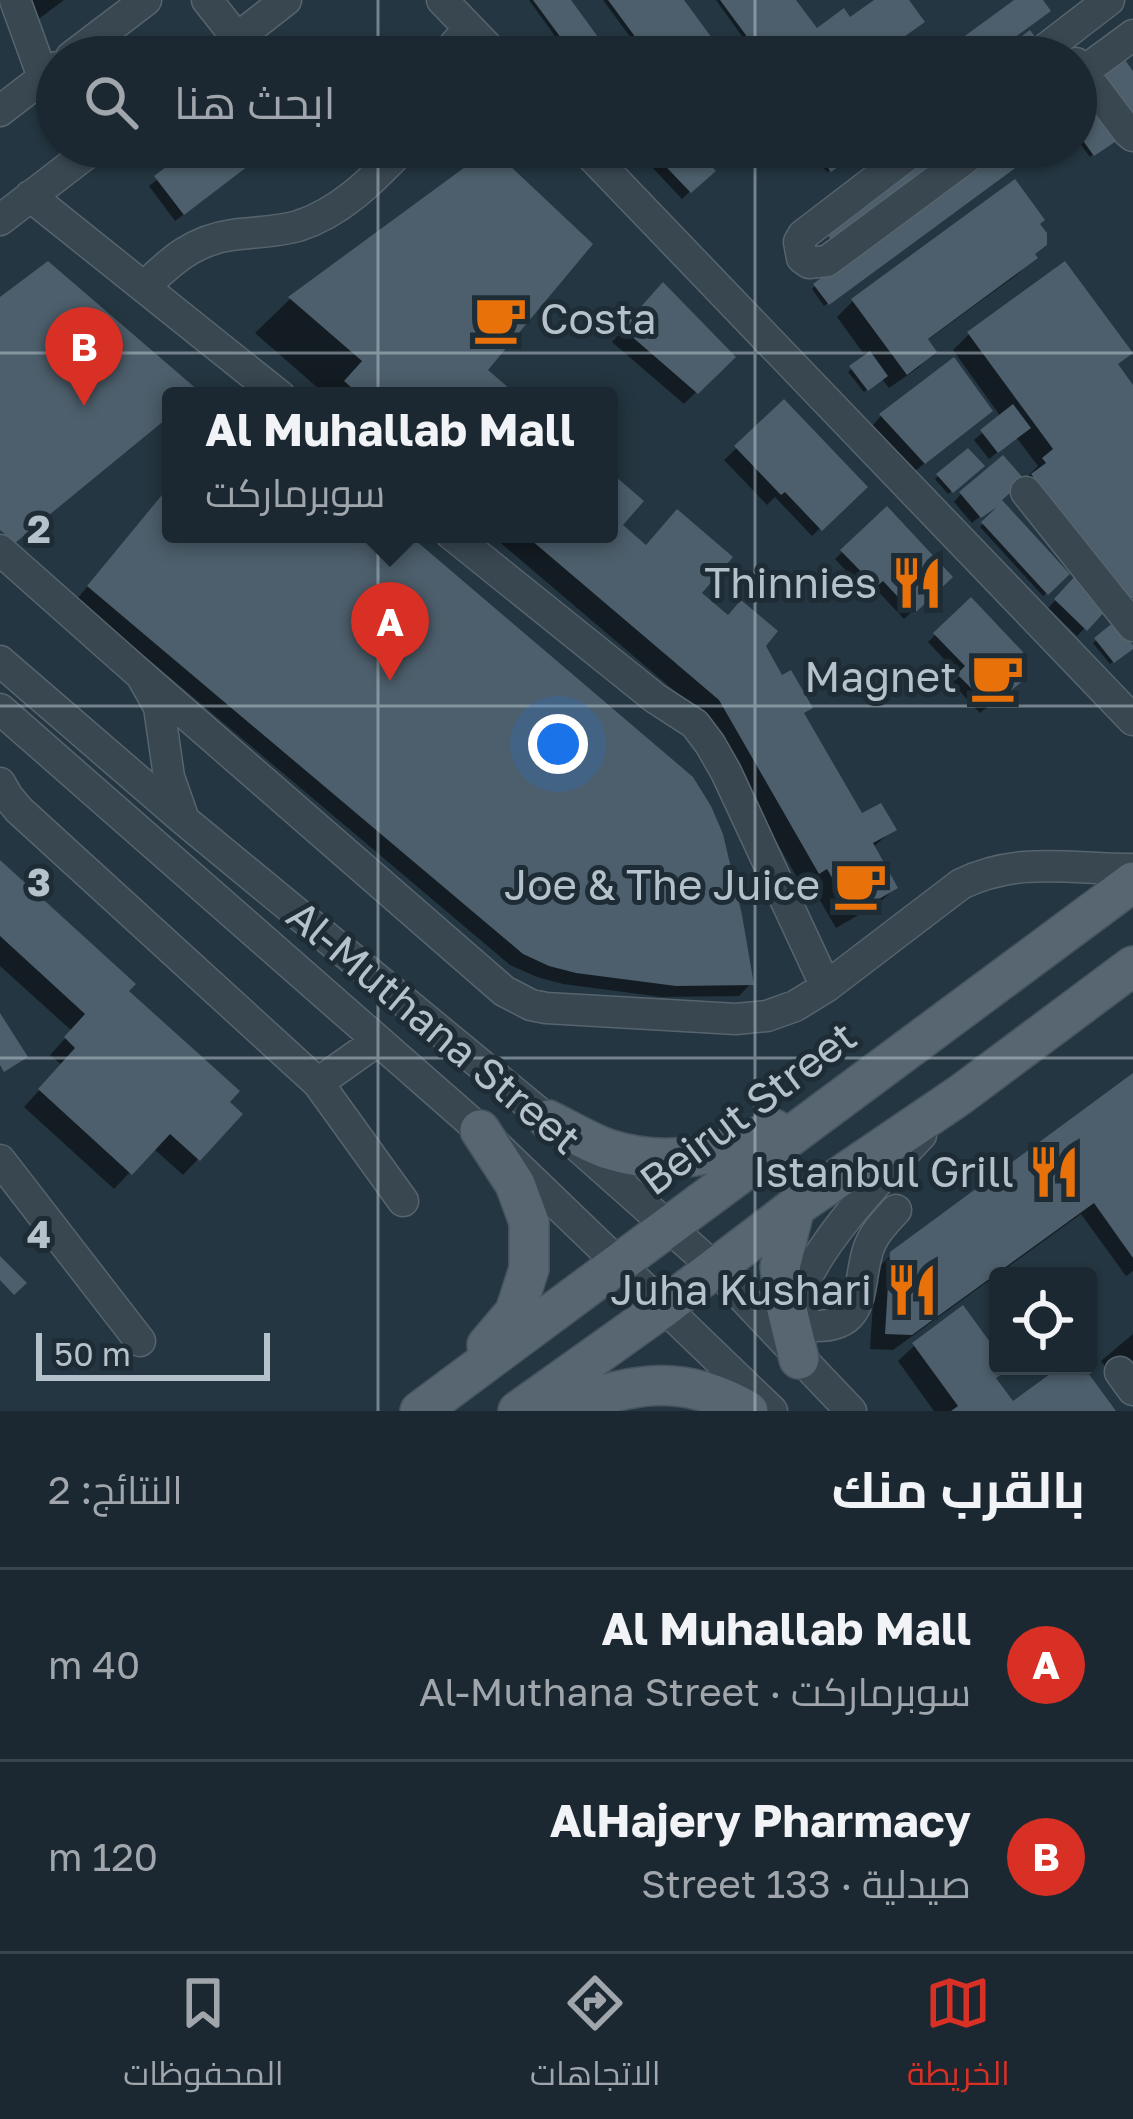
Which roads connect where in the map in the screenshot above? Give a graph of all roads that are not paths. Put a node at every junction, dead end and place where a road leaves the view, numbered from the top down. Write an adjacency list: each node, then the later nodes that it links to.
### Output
1 (15, 0): 15 (street)
2 (146, 0): 9 (street)
3 (207, 0): 10 (street)
4 (286, 0): 11 (street)
5 (442, 0): 7 (street)
6 (1108, 0): 14 (street)
7 (469, 28): 12 (street); 13 (street)
8 (1133, 35): 16 (street)
9 (98, 36)
10 (220, 36)
11 (240, 36)
12 (462, 36)
13 (477, 36)
14 (1084, 36)
15 (36, 43)
16 (1097, 49)
17 (36, 83): 19 (street)
18 (1097, 96): 20 (street)
19 (0, 111)
20 (1133, 136)
21 (67, 168): 26 (street)
22 (383, 168): 28 (street)
23 (603, 168): 37 (street)
24 (891, 168): 25 (street)
25 (953, 168)
26 (30, 196): 27 (street); 28 (street)
27 (0, 220)
28 (144, 287): 29 (street)
29 (269, 387)
30 (1026, 492): 33 (street)
31 (463, 543): 43 (street)
32 (0, 550): 35 (street)
33 (1133, 626)
34 (0, 661): 39 (street, Al-Muthana Street)
35 (141, 675): 39 (street); 43 (street)
36 (2, 715): 44 (street, Al-Muthana Street)
37 (1133, 720)
38 (0, 783): 45 (street)
39 (184, 820): 48 (street, Al-Muthana Street)
40 (1133, 868): 43 (street)
41 (1133, 883): 46 (main road, Beirut Street)
42 (1133, 966): 47 (main road)
43 (826, 987)
44 (377, 1041): 45 (street); 49 (street, Al-Muthana Street)
45 (319, 1083): 51 (street)
46 (849, 1093): 48 (main road); 54 (main road, Beirut Street)
47 (960, 1095): 52 (main road); 53 (street)
48 (548, 1120): 54 (street, Al-Muthana Street)
49 (480, 1130): 55 (street, Al-Muthana Street); 60 (main road)
50 (0, 1160): 58 (street)
51 (403, 1202)
52 (794, 1207): 56 (main road); 59 (main road)
53 (896, 1210)
54 (668, 1227): 55 (main road, Beirut Street); 56 (street, Al-Muthana Street)
55 (621, 1264): 57 (street, Al-Muthana Street); 60 (main road, Beirut Street)
56 (714, 1267): 57 (main road); 59 (street, Al-Muthana Street)
57 (664, 1306): 61 (main road); 64 (street, Al-Muthana Street)
58 (140, 1341)
59 (799, 1359): 65 (street, Al-Muthana Street)
60 (436, 1399)
61 (518, 1411)
62 (552, 1411): 63 (main road)
63 (748, 1411)
64 (772, 1411)
65 (850, 1411)

